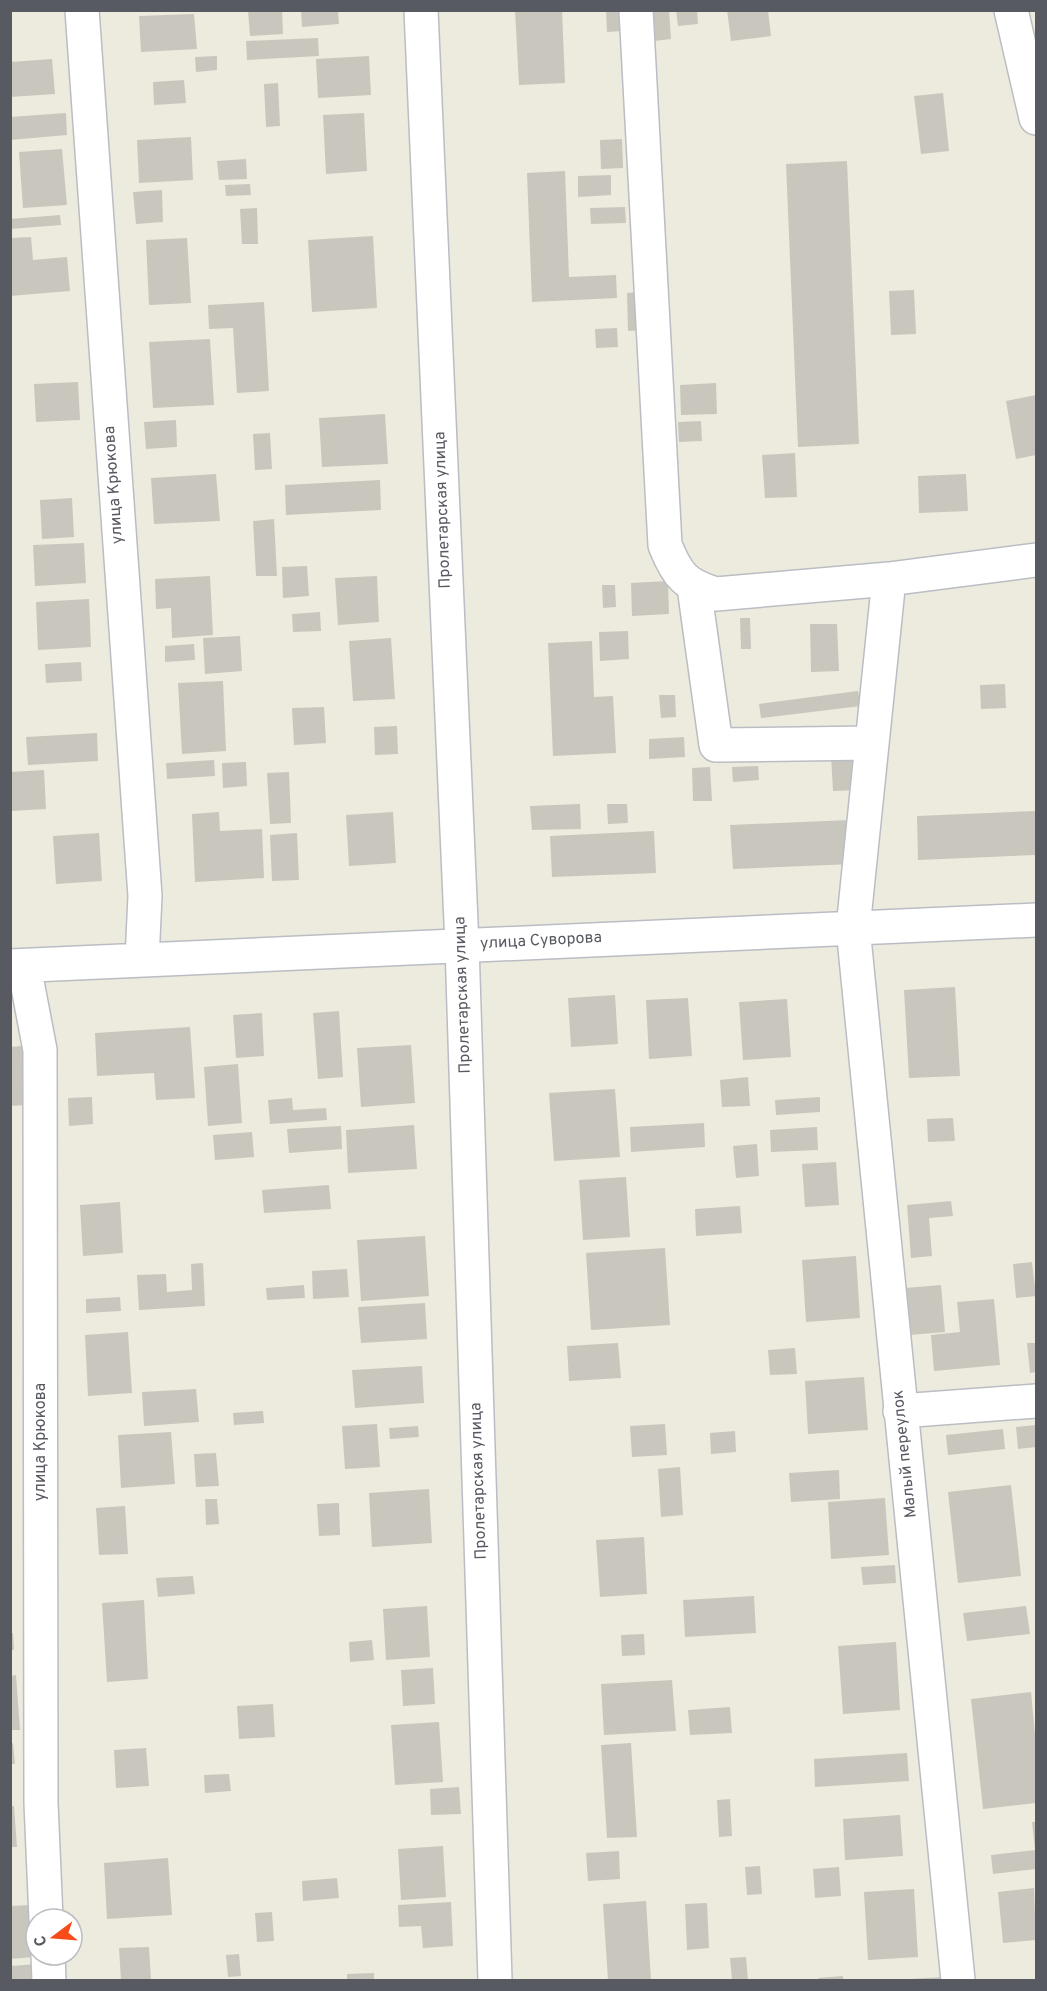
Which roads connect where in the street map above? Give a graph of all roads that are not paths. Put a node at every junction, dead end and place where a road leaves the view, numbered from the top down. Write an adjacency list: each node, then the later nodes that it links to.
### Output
1 (81, 10): 13 (street, улица Крюкова)
2 (422, 10): 12 (street, Пролетарская улица)
3 (636, 10): 8 (street)
4 (1011, 10): 5 (street)
5 (1036, 118)
6 (1036, 560): 7 (street)
7 (890, 579): 8 (street); 9 (street, Малый переулок)
8 (694, 587): 9 (street)
9 (870, 743): 11 (street, Малый переулок)
10 (1036, 920): 11 (street, улица Суворова)
11 (853, 928): 12 (street, улица Суворова); 16 (street, Малый переулок)
12 (462, 945): 13 (street, улица Суворова); 18 (street, Пролетарская улица)
13 (142, 960): 14 (street, улица Суворова)
14 (17, 966): 17 (street, улица Крюкова)
15 (1036, 1401): 16 (street)
16 (900, 1411): 19 (street, Малый переулок)
17 (45, 1907)
18 (495, 1980)
19 (958, 1980)

